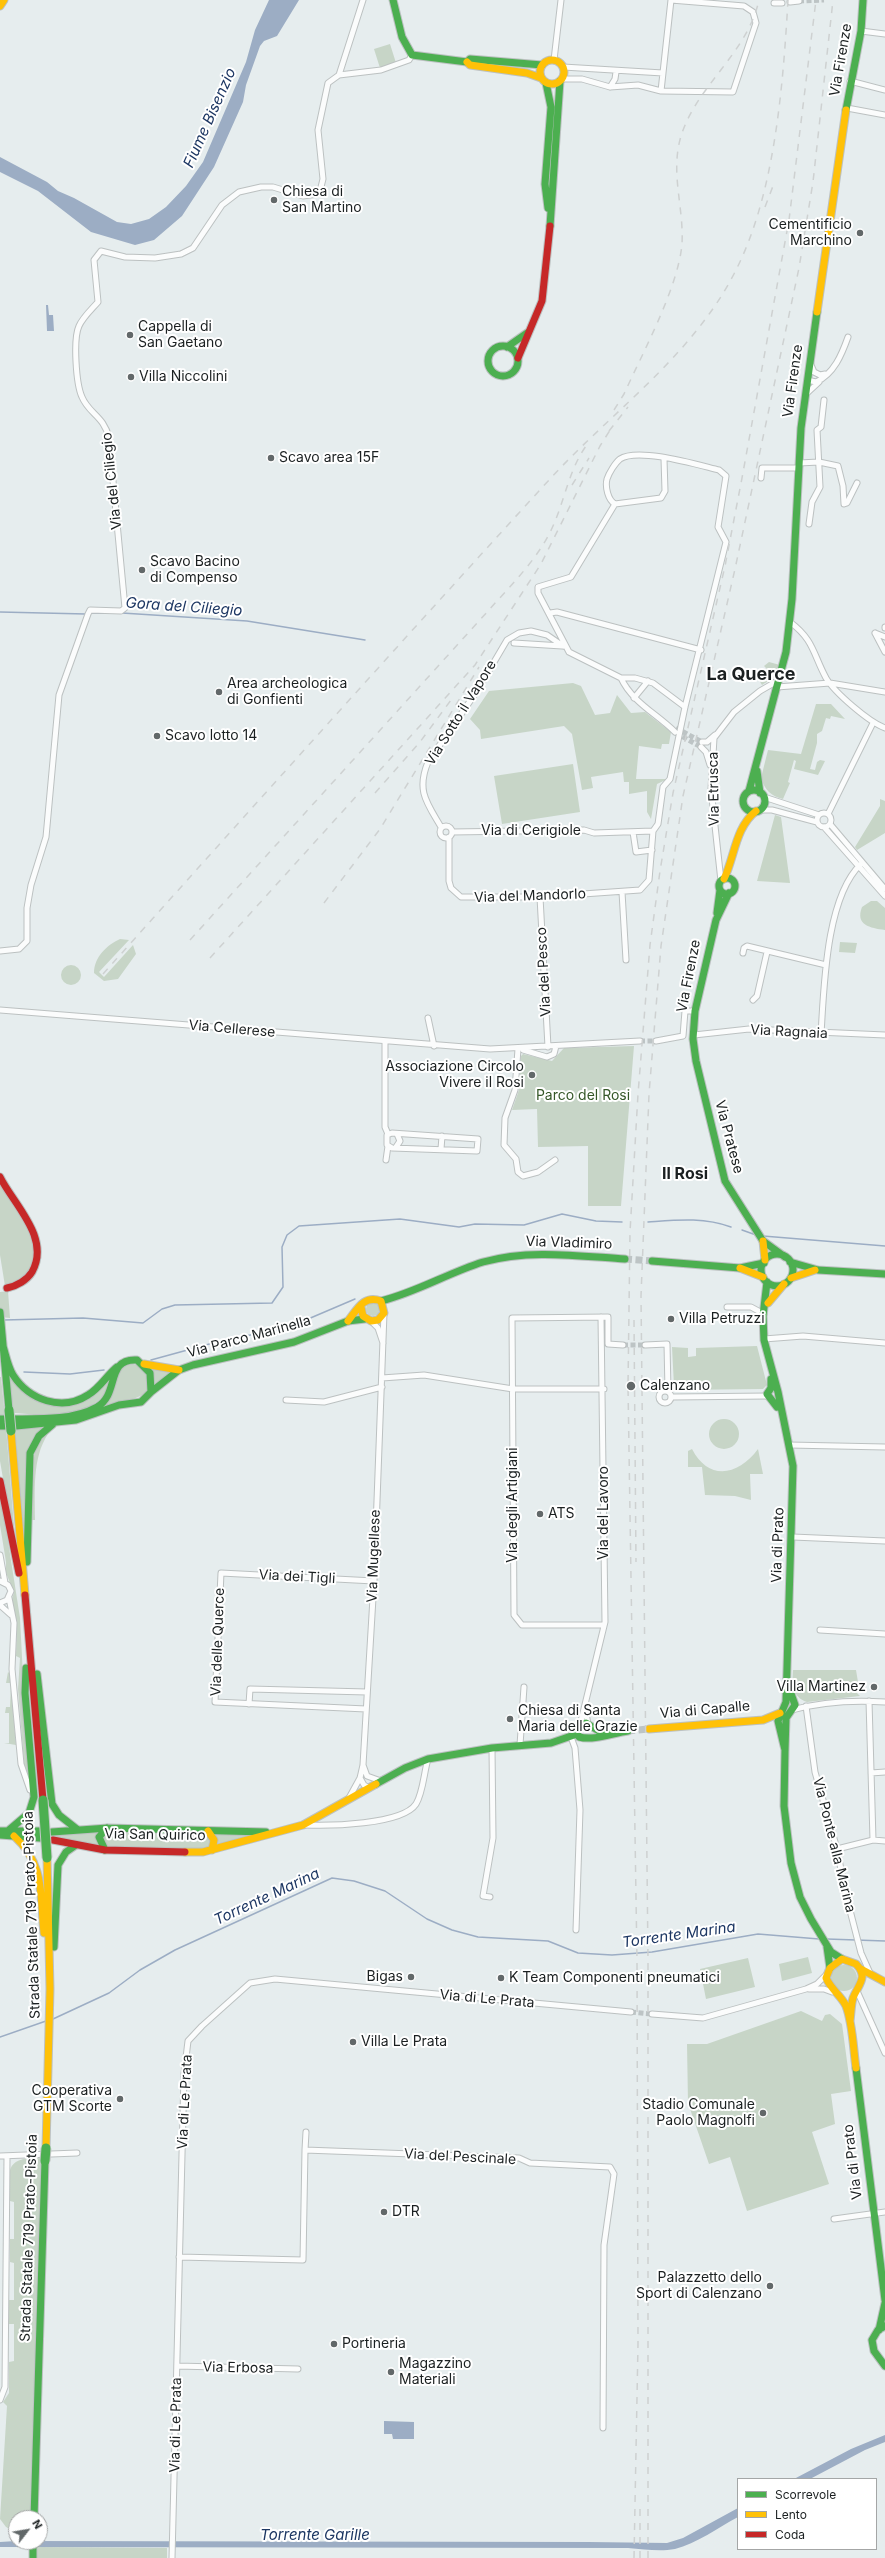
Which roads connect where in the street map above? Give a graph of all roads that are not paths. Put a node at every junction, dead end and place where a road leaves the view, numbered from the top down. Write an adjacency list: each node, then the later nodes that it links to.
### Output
1 (4, 0): 11 (main road)
2 (363, 0): 21 (street)
3 (392, 0): 14 (main road)
4 (561, 0): 15 (street)
5 (671, 0): 20 (street); 27 (street)
6 (863, 0): 12 (main road, Via Firenze)
7 (790, 2): 8 (street)
8 (799, 2)
9 (774, 3): 10 (street)
10 (782, 3)
11 (0, 6)
12 (861, 31): 13 (street); 24 (main road, Via Firenze)
13 (885, 34)
14 (412, 55): 16 (main road); 21 (street)
15 (554, 60): 17 (main road); 18 (main road)
16 (467, 62): 17 (main road); 23 (main road)
17 (542, 65): 23 (main road)
18 (564, 67): 19 (street); 22 (main road)
19 (616, 72): 20 (street); 25 (street)
20 (663, 73): 27 (street)
21 (338, 75): 89 (street, Via del Ciliegio)
22 (561, 80): 23 (main road); 25 (street); 30 (main road)
23 (544, 81): 30 (main road)
24 (850, 81): 26 (street); 28 (main road, Via Firenze)
25 (610, 87): 27 (street)
26 (885, 90)
27 (661, 91)
28 (847, 108): 29 (street); 35 (main road, Via Firenze)
29 (885, 115)
30 (550, 216): 31 (main road)
31 (528, 332): 33 (main road); 34 (main road)
32 (848, 337): 36 (street)
33 (507, 347): 34 (main road); 34 (main road)
34 (518, 358)
35 (810, 358): 36 (street); 37 (main road, Via Firenze)
36 (820, 378): 37 (street); 38 (street)
37 (807, 380): 38 (main road, Via Firenze)
38 (805, 394): 42 (main road, Via Firenze)
39 (824, 400): 41 (street)
40 (664, 459): 45 (street); 45 (street); 54 (street)
41 (819, 462): 42 (street); 44 (street); 46 (street)
42 (799, 466): 43 (street); 48 (main road, Via Firenze)
43 (761, 478)
44 (857, 483)
45 (615, 504): 47 (street)
46 (809, 524)
47 (550, 613): 49 (street); 54 (street)
48 (790, 622): 58 (main road, Via Firenze); 59 (street)
49 (556, 628): 50 (street); 53 (street)
50 (547, 635): 53 (street, Via Sotto il Vapore); 78 (street, Via Sotto il Vapore)
51 (885, 637): 55 (street)
52 (514, 643): 53 (street)
53 (563, 646): 56 (street, Via Sotto il Vapore)
54 (701, 650): 62 (street)
55 (885, 652)
56 (621, 678): 57 (street, Via Sotto il Vapore); 61 (street)
57 (648, 681): 61 (street); 62 (street)
58 (778, 683): 59 (street); 63 (street, Via Etrusca); 67 (main road, Via Firenze)
59 (830, 683): 60 (street); 64 (street)
60 (885, 692)
61 (634, 698): 66 (street)
62 (685, 707): 79 (street)
63 (726, 722): 68 (street, Via Etrusca); 68 (street)
64 (873, 723): 65 (street); 73 (street)
65 (885, 728)
66 (676, 730)
67 (757, 764): 69 (main road, Via Firenze); 70 (main road, Via Firenze)
68 (712, 774): 84 (street, Via Etrusca)
69 (749, 791): 70 (main road); 71 (main road, Via Firenze)
70 (762, 795): 72 (main road, Via Firenze); 74 (street)
71 (743, 802): 72 (main road); 77 (main road, Via Firenze)
72 (758, 810): 75 (street); 77 (main road, Via Firenze)
73 (828, 814): 74 (street); 76 (street)
74 (819, 815): 75 (street)
75 (817, 822): 76 (street)
76 (827, 825): 83 (street)
77 (742, 826): 84 (main road, Via Firenze)
78 (441, 827): 81 (street, Via del Mandorlo); 81 (street)
79 (653, 831): 80 (street, Via di Cerigiole); 82 (street)
80 (633, 832): 81 (street, Via di Cerigiole); 82 (street)
81 (448, 836): 88 (street, Via del Mandorlo)
82 (652, 850): 86 (street, Via del Mandorlo)
83 (860, 865): 85 (street); 87 (street); 93 (street)
84 (725, 885): 98 (main road, Via Firenze)
85 (885, 889)
86 (622, 892): 88 (street, Via del Mandorlo); 92 (street)
87 (885, 896)
88 (540, 897): 108 (street, Via del Pesco)
89 (0, 951)
90 (767, 952): 91 (street); 93 (street); 94 (street)
91 (743, 953)
92 (626, 960)
93 (826, 965): 100 (street)
94 (753, 1000)
95 (0, 1006): 97 (street)
96 (0, 1010): 97 (street, Via Cellerese)
97 (13, 1011): 105 (street, Via Cellerese)
98 (695, 1011): 102 (main road, Via Firenze); 104 (street)
99 (428, 1018): 106 (street)
100 (821, 1034): 101 (street, Via Ragnaia); 102 (street, Via Ragnaia)
101 (885, 1035)
102 (694, 1037): 119 (main road, Via Pratese)
103 (640, 1041): 107 (street, Via Cellerese)
104 (656, 1041)
105 (385, 1042): 106 (street, Via Cellerese); 110 (street)
106 (434, 1046): 109 (street, Via Cellerese)
107 (556, 1046): 108 (street, Via Cellerese); 109 (street, Via Cellerese)
108 (548, 1047): 109 (street, Via Cellerese)
109 (518, 1049): 117 (street)
110 (388, 1134): 111 (street); 113 (street)
111 (397, 1134): 112 (street); 114 (street)
112 (442, 1136): 115 (street); 115 (street)
113 (388, 1146): 114 (street); 116 (street)
114 (396, 1147): 115 (street)
115 (441, 1149)
116 (386, 1160)
117 (555, 1160)
118 (0, 1177): 129 (main road)
119 (761, 1238): 121 (main road); 123 (main road, Via di Prato)
120 (625, 1259): 130 (main road, Via Vladimiro)
121 (788, 1259): 123 (main road); 125 (main road); 128 (main road)
122 (652, 1261): 124 (main road)
123 (764, 1262): 124 (main road); 127 (main road, Via di Prato)
124 (740, 1268): 127 (main road)
125 (818, 1270): 126 (main road); 128 (main road)
126 (885, 1274)
127 (765, 1279): 128 (main road); 132 (main road, Via di Prato)
128 (787, 1281): 132 (main road, Via di Prato)
129 (7, 1288)
130 (401, 1298): 131 (main road, Via Vladimiro); 136 (main road, Via Vladimiro)
131 (382, 1301): 133 (main road); 136 (main road)
132 (768, 1303): 137 (main road, Via di Prato)
133 (361, 1306): 139 (main road); 140 (main road, Via Parco Marinella)
134 (727, 1308): 137 (street)
135 (0, 1312): 145 (main road, Strada Statale 719 Prato-Pistoia)
136 (384, 1312): 139 (main road); 146 (street, Via Mugellese)
137 (764, 1314): 141 (main road, Via di Prato)
138 (601, 1317): 143 (street); 153 (street, Via del Lavoro); 154 (street)
139 (368, 1320): 140 (main road, Via Parco Marinella); 146 (street, Via Mugellese)
140 (348, 1321): 150 (main road, Via Parco Marinella)
141 (764, 1339): 142 (street); 157 (main road, Via di Prato)
142 (885, 1343)
143 (623, 1345)
144 (645, 1345): 155 (street)
145 (3, 1346): 147 (main road); 149 (main road); 160 (main road, Strada Statale 719 Prato-Pistoia, bridge)
146 (384, 1346): 151 (street, Via Mugellese)
147 (0, 1359)
148 (143, 1364): 149 (main road); 150 (main road); 156 (main road)
149 (117, 1367): 160 (main road)
150 (179, 1370): 156 (main road)
151 (382, 1378): 152 (street, Via Mugellese); 154 (street)
152 (382, 1387): 159 (street); 170 (street, Via Mugellese)
153 (604, 1389): 154 (street); 176 (street, Via del Lavoro)
154 (513, 1390): 176 (street, Via degli Artigiani)
155 (668, 1391): 158 (street); 158 (street)
156 (151, 1392): 161 (main road)
157 (773, 1394): 158 (street); 162 (main road, Via di Prato)
158 (672, 1397)
159 (286, 1400)
160 (7, 1424): 161 (main road); 173 (main road, Strada Statale 719 Prato-Pistoia)
161 (54, 1424): 173 (main road)
162 (789, 1445): 163 (street); 165 (main road, Via di Prato)
163 (885, 1447)
164 (0, 1481): 173 (main road)
165 (793, 1537): 166 (street); 184 (main road, Via di Prato)
166 (885, 1541)
167 (0, 1554): 168 (street)
168 (1, 1566): 171 (street)
169 (220, 1573): 170 (street, Via dei Tigli); 185 (street, Via delle Querce)
170 (374, 1581): 181 (street, Via Mugellese)
171 (3, 1582): 172 (street)
172 (9, 1598): 174 (street); 175 (street)
173 (26, 1601): 179 (main road, Strada Statale 719 Prato-Pistoia)
174 (0, 1604): 175 (street)
175 (12, 1616): 209 (street)
176 (604, 1625): 187 (street, Via del Lavoro)
177 (820, 1630): 178 (street)
178 (885, 1634)
179 (28, 1635): 209 (main road); 212 (main road); 231 (main road, Strada Statale 719 Prato-Pistoia, bridge)
180 (524, 1687): 198 (street)
181 (367, 1692): 185 (street); 188 (street, Via Mugellese)
182 (869, 1701): 183 (street); 186 (street); 202 (street)
183 (885, 1702)
184 (791, 1703): 186 (street); 186 (street); 189 (main road, Via di Prato); 191 (main road, Via di Prato)
185 (249, 1704): 188 (street, Via delle Querce)
186 (806, 1706): 221 (street, Via Ponte alla Marina)
187 (585, 1707): 192 (street, Via del Lavoro); 192 (street, Via del Lavoro)
188 (366, 1709): 201 (street, Via Mugellese)
189 (780, 1713): 190 (main road, Via di Capalle); 191 (main road, Via di Prato)
190 (763, 1720): 191 (main road, Via di Capalle); 193 (main road, Via di Capalle)
191 (783, 1723): 226 (main road, Via di Prato)
192 (587, 1725): 195 (main road); 196 (main road); 197 (main road)
193 (649, 1729)
194 (628, 1731): 195 (main road)
195 (611, 1734): 197 (main road)
196 (574, 1736): 197 (main road); 198 (main road); 225 (street)
197 (590, 1738)
198 (520, 1745): 199 (main road)
199 (492, 1748): 200 (main road); 224 (street)
200 (428, 1759): 206 (main road, Via San Quirico); 210 (street)
201 (363, 1765): 204 (street, Via Mugellese); 205 (street, Via Mugellese)
202 (871, 1772): 203 (street); 218 (street)
203 (885, 1772)
204 (367, 1776): 206 (street); 207 (street, Via Mugellese)
205 (360, 1778): 207 (street); 208 (street, Via Mugellese)
206 (381, 1781): 207 (main road, Via San Quirico)
207 (369, 1788): 208 (main road, Via San Quirico)
208 (349, 1799): 210 (main road, Via San Quirico)
209 (28, 1813): 215 (main road)
210 (303, 1825): 213 (main road, Via San Quirico)
211 (108, 1828): 212 (main road, Via San Quirico); 214 (main road, Via San Quirico); 222 (main road)
212 (78, 1830): 220 (main road, Via San Quirico)
213 (278, 1831): 214 (main road, Via San Quirico); 223 (main road, Via San Quirico)
214 (208, 1832): 223 (main road)
215 (8, 1833): 216 (main road); 217 (main road); 231 (main road)
216 (0, 1835)
217 (40, 1835)
218 (873, 1840): 219 (street); 221 (street)
219 (885, 1841)
220 (76, 1845): 222 (main road, Via San Quirico); 231 (main road)
221 (837, 1849): 230 (street, Via Ponte alla Marina)
222 (105, 1850): 223 (main road, Via San Quirico)
223 (212, 1850)
224 (490, 1898)
225 (576, 1930)
226 (826, 1945): 227 (main road, Via di Prato); 229 (main road, Via di Prato)
227 (842, 1959): 228 (main road, Via di Prato); 229 (main road)
228 (861, 1969): 230 (main road); 233 (main road, Via di Prato)
229 (828, 1971): 232 (street); 234 (main road, Via di Prato)
230 (881, 1980): 233 (main road)
231 (50, 1988): 256 (main road, Strada Statale 719 Prato-Pistoia, bridge)
232 (806, 1989): 234 (street); 236 (street)
233 (858, 1989): 234 (main road); 237 (main road, Via di Prato); 238 (street)
234 (836, 1993): 237 (main road, Via di Prato)
235 (631, 2012): 247 (street, Via di Le Prata)
236 (652, 2014)
237 (850, 2021): 245 (main road, Via di Prato)
238 (885, 2053)
239 (306, 2132): 240 (street)
240 (305, 2150): 247 (street); 255 (street, Via del Pescinale)
241 (77, 2153): 243 (street)
242 (0, 2156): 243 (street)
243 (7, 2156): 254 (street)
244 (885, 2212): 245 (street)
245 (874, 2214): 246 (street); 248 (main road, Via di Prato)
246 (834, 2219)
247 (179, 2257): 252 (street, Via di Le Prata)
248 (882, 2266): 249 (main road, Via di Prato)
249 (885, 2302): 250 (main road, Via di Prato)
250 (882, 2328): 251 (main road, Via di Prato)
251 (884, 2364)
252 (177, 2366): 253 (street, Via Erbosa); 257 (street, Via di Le Prata)
253 (298, 2369)
254 (0, 2400)
255 (603, 2428)
256 (34, 2510)
257 (172, 2558)

